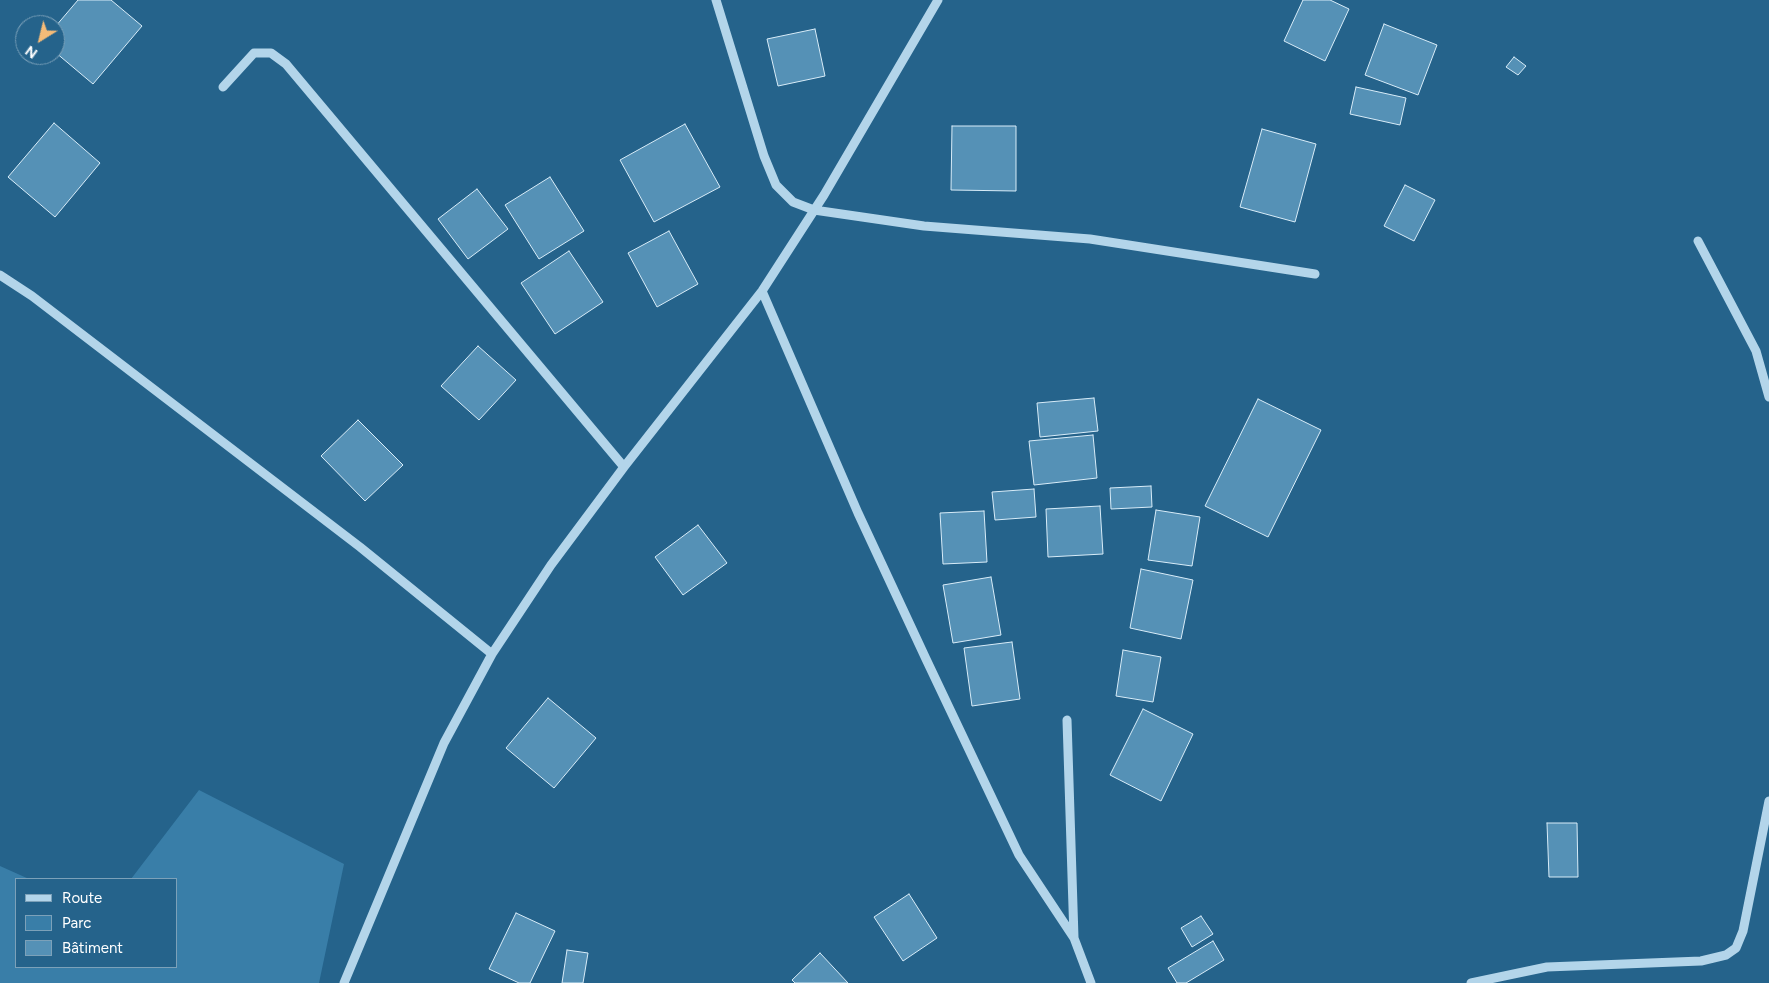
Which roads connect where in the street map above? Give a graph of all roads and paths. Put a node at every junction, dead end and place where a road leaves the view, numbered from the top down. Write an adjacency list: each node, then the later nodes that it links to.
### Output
1 (716, 0): 4 (street)
2 (938, 0): 4 (street)
3 (223, 87): 10 (street)
4 (814, 210): 6 (street); 8 (street)
5 (1698, 241): 9 (street)
6 (1315, 274)
7 (0, 275): 11 (street)
8 (762, 291): 10 (street); 14 (street)
9 (1769, 398)
10 (624, 467): 11 (street)
11 (492, 654): 15 (street)
12 (1067, 720): 14 (street)
13 (1769, 801): 17 (street)
14 (1074, 938): 16 (street)
15 (344, 983)
16 (1091, 983)
17 (1471, 983)

